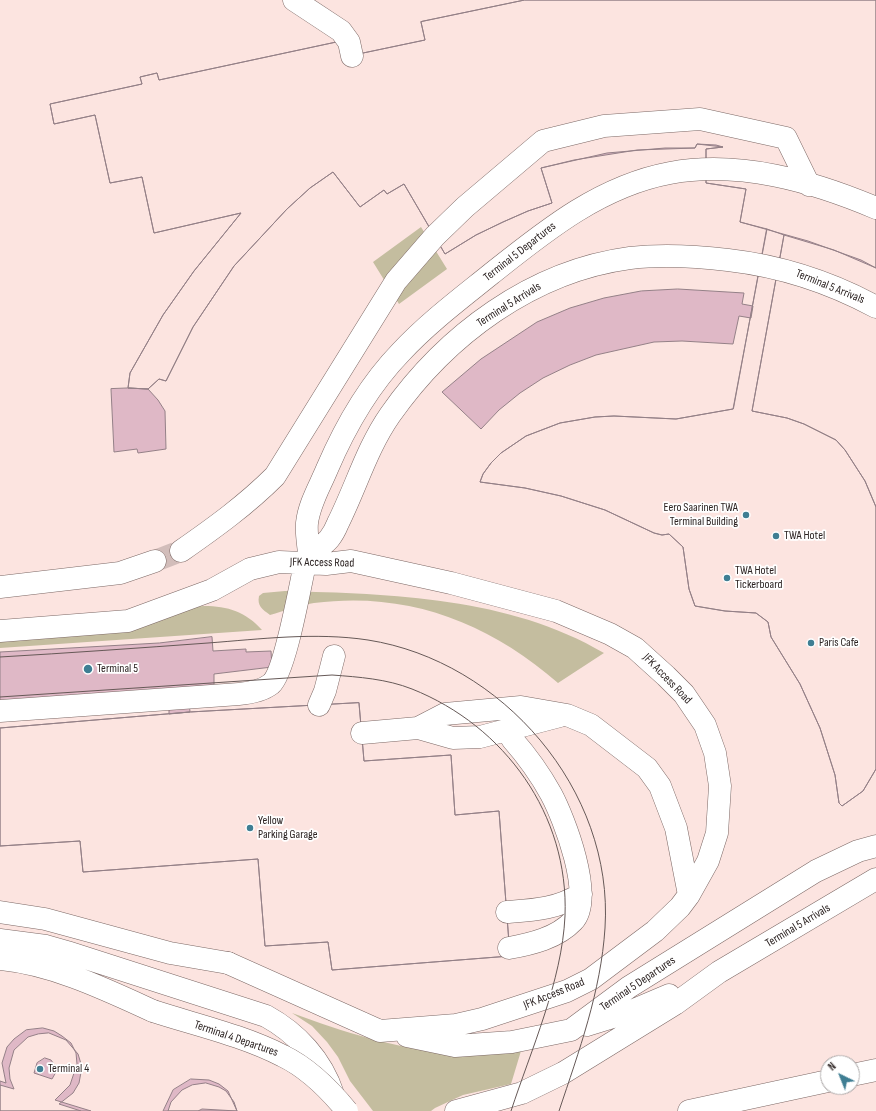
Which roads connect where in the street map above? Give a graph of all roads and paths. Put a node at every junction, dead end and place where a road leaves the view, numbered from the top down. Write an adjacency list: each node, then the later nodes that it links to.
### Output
1 (294, 0): 2 (main road)
2 (352, 56)
3 (809, 185): 4 (main road, Terminal 5 Departures); 6 (main road); 7 (main road, Terminal 5 Departures)
4 (876, 208)
5 (876, 307): 7 (main road, Terminal 5 Arrivals)
6 (181, 551)
7 (307, 559): 10 (main road, JFK Access Road); 13 (main road, Terminal 5 Departures); 19 (main road, JFK Access Road)
8 (155, 561): 9 (main road)
9 (0, 587)
10 (0, 631)
11 (334, 656): 12 (main road)
12 (319, 705)
13 (0, 711)
14 (362, 733): 19 (main road)
15 (512, 739): 18 (main road)
16 (876, 846): 26 (main road, Terminal 5 Departures)
17 (876, 879): 25 (main road, Terminal 5 Arrivals)
18 (581, 894): 21 (main road); 23 (main road)
19 (689, 895): 27 (main road, JFK Access Road)
20 (0, 912): 27 (main road, JFK Access Road)
21 (507, 912)
22 (0, 940): 31 (main road)
23 (509, 948)
24 (0, 959): 32 (main road, Terminal 4 Departures, bridge)
25 (719, 972): 26 (main road); 33 (main road)
26 (570, 1030): 27 (main road, Terminal 5 Departures)
27 (380, 1031)
28 (876, 1070): 29 (main road)
29 (860, 1073)
30 (820, 1083): 34 (main road)
31 (337, 1111)
32 (347, 1111)
33 (458, 1111)
34 (689, 1111)

